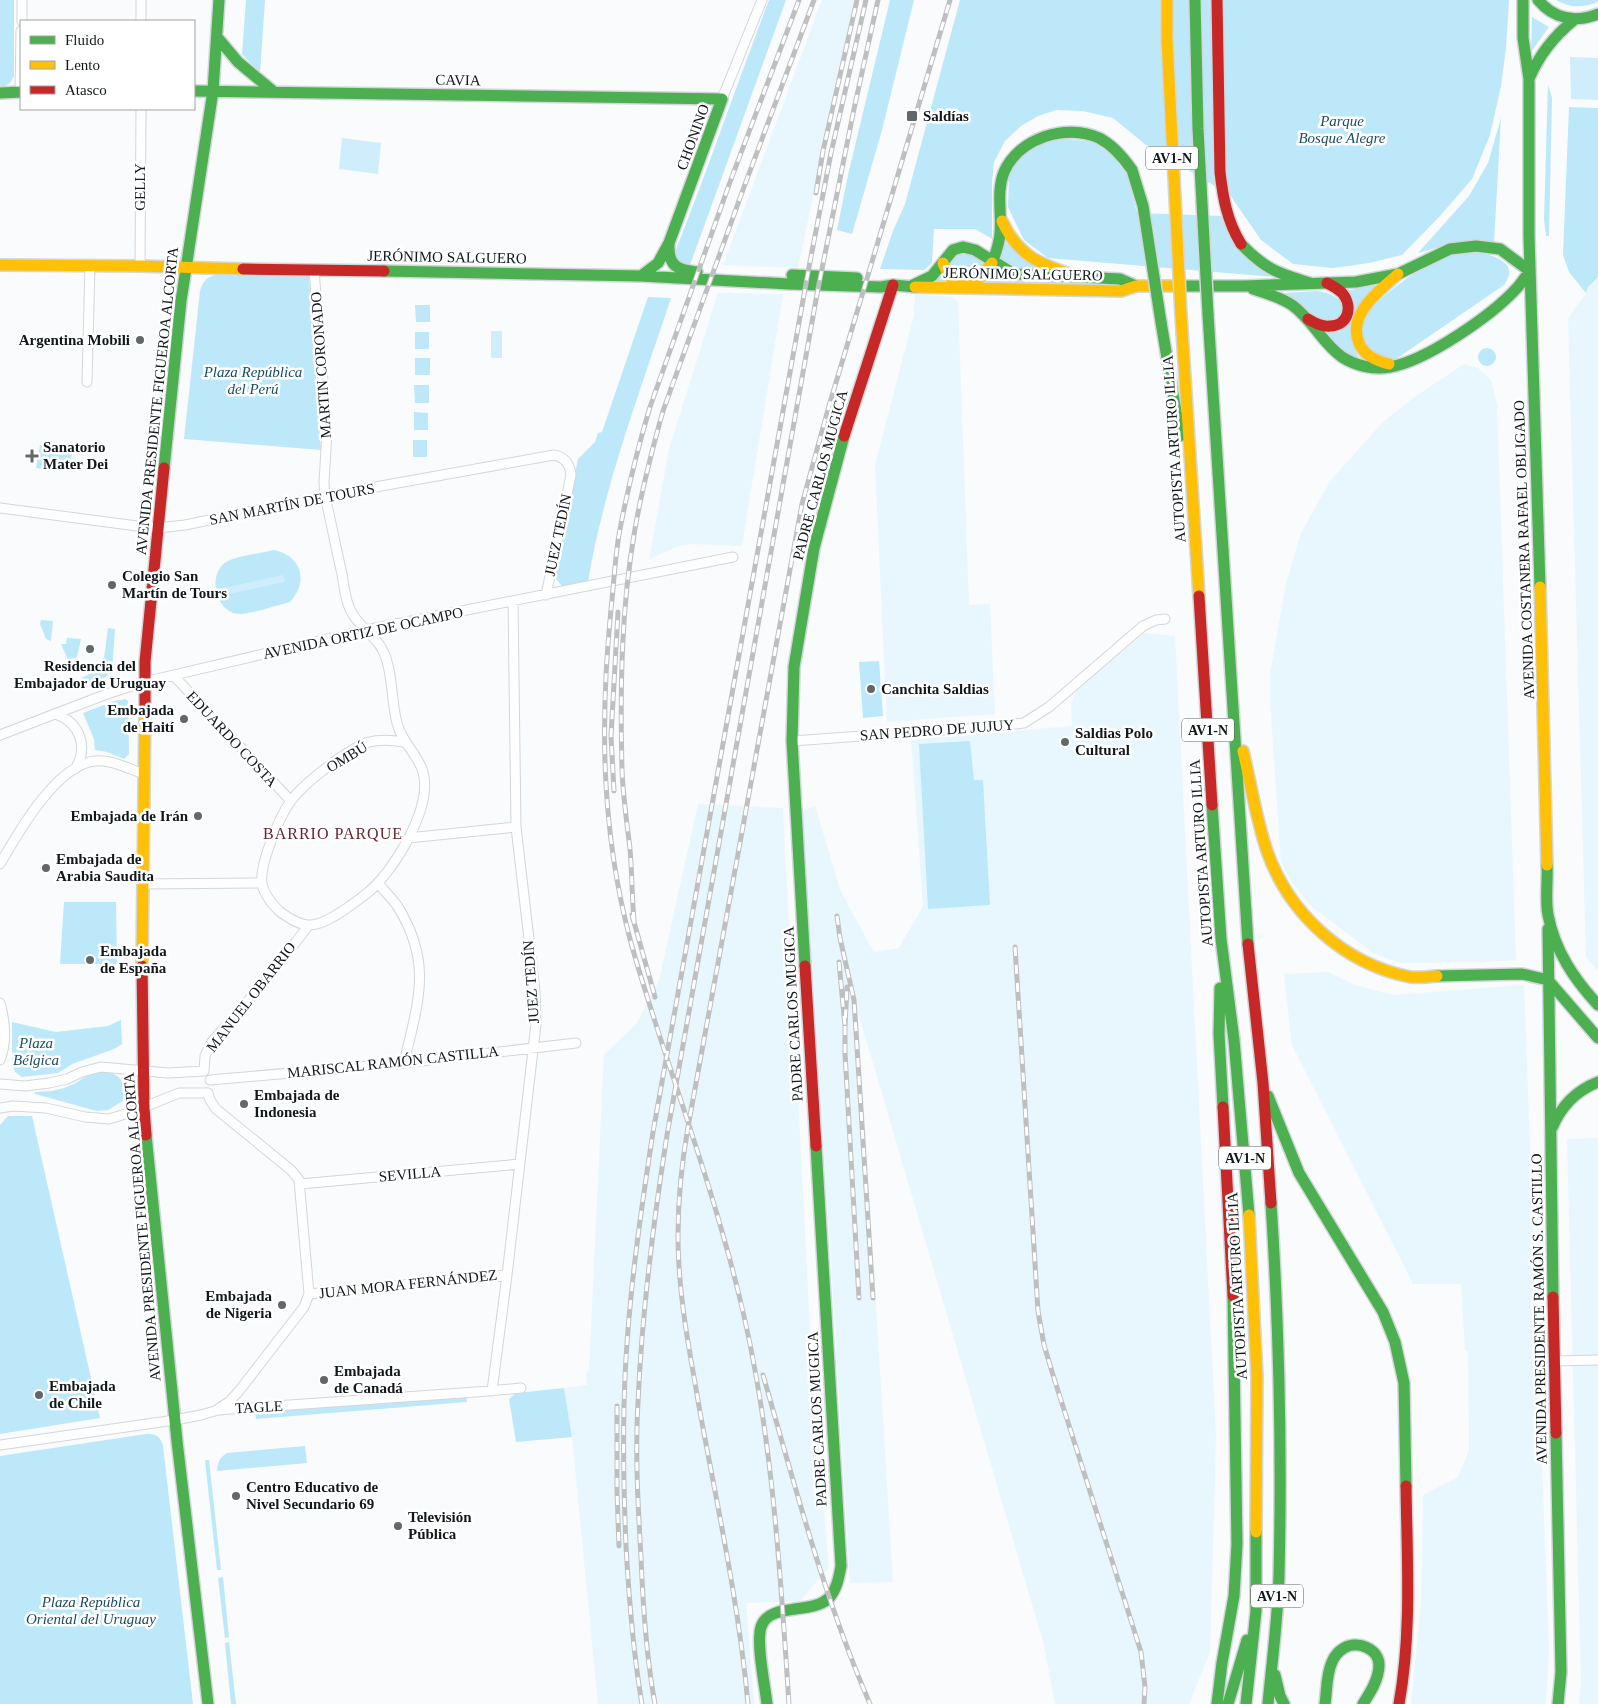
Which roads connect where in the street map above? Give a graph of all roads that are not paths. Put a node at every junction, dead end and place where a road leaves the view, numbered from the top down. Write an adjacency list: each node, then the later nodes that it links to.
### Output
1 (22, 0): 11 (street)
2 (141, 0): 12 (street)
3 (219, 0): 14 (main road, AVENIDA PRESIDENTE FIGUEROA ALCORTA)
4 (762, 0): 21 (street, CHONINO)
5 (1167, 0): 49 (main road, AUTOPISTA ARTURO ILLIA / AV1-N, bridge)
6 (1195, 0): 59 (main road, AV1-N, bridge)
7 (1217, 0): 36 (main road)
8 (1523, 0): 15 (main road, AVENIDA COSTANERA RAFAEL OBLIGADO)
9 (1538, 0): 13 (main road)
10 (1598, 14): 13 (main road)
11 (22, 20)
12 (141, 20)
13 (1574, 20): 15 (main road, AVENIDA COSTANERA RAFAEL OBLIGADO)
14 (217, 38): 17 (main road, AVENIDA PRESIDENTE FIGUEROA ALCORTA); 19 (main road)
15 (1529, 79): 32 (main road, AVENIDA COSTANERA RAFAEL OBLIGADO)
16 (195, 91): 17 (main road, CAVIA)
17 (213, 91): 19 (main road, CAVIA); 30 (main road, AVENIDA PRESIDENTE FIGUEROA ALCORTA)
18 (20, 92): 20 (main road)
19 (274, 92): 21 (main road, CAVIA)
20 (0, 93)
21 (722, 99): 24 (main road, CHONINO)
22 (141, 110): 29 (street, GELLY)
23 (999, 212): 25 (main road); 35 (main road); 49 (main road, bridge)
24 (669, 243): 34 (main road, CHONINO); 38 (main road, JERÓNIMO SALGUERO)
25 (992, 262): 26 (main road, JERÓNIMO SALGUERO); 35 (main road, JERÓNIMO SALGUERO); 42 (main road)
26 (943, 263): 39 (main road, JERÓNIMO SALGUERO); 42 (main road)
27 (0, 265): 28 (main road, JERÓNIMO SALGUERO)
28 (90, 265): 29 (main road, JERÓNIMO SALGUERO); 45 (street)
29 (140, 266): 30 (main road, JERÓNIMO SALGUERO)
30 (186, 268): 31 (main road, JERÓNIMO SALGUERO); 50 (main road, AVENIDA PRESIDENTE FIGUEROA ALCORTA)
31 (314, 270): 34 (main road, JERÓNIMO SALGUERO); 47 (street, MARTIN CORONADO)
32 (1530, 271): 33 (main road, JERÓNIMO SALGUERO); 44 (main road, JERÓNIMO SALGUERO); 72 (main road, AVENIDA COSTANERA RAFAEL OBLIGADO)
33 (1398, 274): 37 (main road, JERÓNIMO SALGUERO); 44 (main road)
34 (641, 276): 38 (main road, JERÓNIMO SALGUERO)
35 (1076, 276): 40 (main road, JERÓNIMO SALGUERO)
36 (1310, 283): 37 (main road, JERÓNIMO SALGUERO); 41 (main road, JERÓNIMO SALGUERO)
37 (1327, 283): 43 (main road)
38 (893, 284): 39 (main road, JERÓNIMO SALGUERO); 61 (main road, PADRE CARLOS MUGICA)
39 (910, 285): 42 (main road, JERÓNIMO SALGUERO)
40 (1136, 286): 41 (main road, JERÓNIMO SALGUERO); 42 (main road, JERÓNIMO SALGUERO)
41 (1244, 286): 43 (main road, JERÓNIMO SALGUERO)
42 (964, 287)
43 (1304, 317): 44 (main road, JERÓNIMO SALGUERO)
44 (1404, 364)
45 (87, 382)
46 (571, 475): 47 (street, SAN MARTÍN DE TOURS); 52 (street, JUEZ TEDÍN)
47 (325, 496): 50 (street, SAN MARTÍN DE TOURS); 55 (street, MARTIN CORONADO)
48 (0, 508): 50 (street, SAN MARTÍN DE TOURS)
49 (1194, 521): 74 (main road, AUTOPISTA ARTURO ILLIA / AV1-N)
50 (158, 528): 57 (main road, AVENIDA PRESIDENTE FIGUEROA ALCORTA)
51 (733, 558): 52 (street, AVENIDA ORTIZ DE OCAMPO)
52 (546, 595): 53 (street, AVENIDA ORTIZ DE OCAMPO)
53 (513, 602): 55 (street, AVENIDA ORTIZ DE OCAMPO); 66 (street, JUEZ TEDÍN)
54 (1165, 619): 61 (street, SAN PEDRO DE JUJUY)
55 (366, 630): 56 (street, AVENIDA ORTIZ DE OCAMPO); 62 (street, MARTIN CORONADO)
56 (174, 676): 57 (street, AVENIDA ORTIZ DE OCAMPO); 65 (street, EDUARDO COSTA)
57 (144, 682): 58 (street, AVENIDA ORTIZ DE OCAMPO); 64 (main road, AVENIDA PRESIDENTE FIGUEROA ALCORTA)
58 (56, 714): 60 (street, AVENIDA ORTIZ DE OCAMPO); 63 (street)
59 (1234, 715): 75 (main road); 87 (main road, AV1-N)
60 (0, 735)
61 (792, 741): 107 (main road, PADRE CARLOS MUGICA)
62 (404, 742): 65 (street, OMBÚ); 67 (street)
63 (75, 769): 64 (street); 68 (street)
64 (144, 774): 71 (main road, AVENIDA PRESIDENTE FIGUEROA ALCORTA)
65 (291, 801): 69 (street, OMBÚ)
66 (516, 827): 67 (street); 80 (street, JUEZ TEDÍN)
67 (408, 838): 70 (street)
68 (0, 864)
69 (262, 883): 71 (street); 73 (street)
70 (378, 883): 73 (street); 82 (street)
71 (144, 884): 84 (main road, AVENIDA PRESIDENTE FIGUEROA ALCORTA)
72 (1548, 914): 75 (main road, AVENIDA PRESIDENTE RAMÓN S. CASTILLO); 77 (main road, AVENIDA COSTANERA RAFAEL OBLIGADO)
73 (308, 926): 83 (street, MANUEL OBARRIO)
74 (1221, 939): 104 (main road, AUTOPISTA ARTURO ILLIA / AV1-N); 108 (main road)
75 (1548, 980): 78 (main road); 92 (main road, AVENIDA PRESIDENTE RAMÓN S. CASTILLO)
76 (0, 1003): 81 (street)
77 (1598, 1006)
78 (1598, 1038)
79 (576, 1043): 80 (street, MARISCAL RAMÓN CASTILLA)
80 (533, 1048): 82 (street, MARISCAL RAMÓN CASTILLA); 93 (street, JUEZ TEDÍN)
81 (0, 1060)
82 (404, 1063): 85 (street, MARISCAL RAMÓN CASTILLA)
83 (204, 1071): 84 (street); 85 (street)
84 (142, 1072): 88 (street); 91 (main road, AVENIDA PRESIDENTE FIGUEROA ALCORTA)
85 (210, 1080): 89 (street)
86 (1598, 1082): 92 (main road)
87 (1263, 1083): 105 (main road, AV1-N); 115 (main road)
88 (0, 1084)
89 (208, 1093): 91 (street); 94 (street)
90 (0, 1108): 91 (street)
91 (144, 1108): 102 (main road, AVENIDA PRESIDENTE FIGUEROA ALCORTA)
92 (1550, 1131): 98 (main road, AVENIDA PRESIDENTE RAMÓN S. CASTILLO)
93 (520, 1164): 94 (street, SEVILLA); 95 (street, JUEZ TEDÍN)
94 (300, 1184): 96 (street)
95 (507, 1275): 96 (street, JUAN MORA FERNÁNDEZ); 100 (street, JUEZ TEDÍN)
96 (309, 1294): 101 (street)
97 (1598, 1360): 98 (street)
98 (1554, 1361): 116 (main road, AVENIDA PRESIDENTE RAMÓN S. CASTILLO)
99 (521, 1388): 100 (street, TAGLE)
100 (492, 1391): 101 (street, TAGLE)
101 (218, 1410): 102 (street, TAGLE)
102 (175, 1420): 103 (street, TAGLE); 106 (main road, AVENIDA PRESIDENTE FIGUEROA ALCORTA)
103 (0, 1445)
104 (1255, 1620): 109 (main road); 110 (main road, AUTOPISTA ARTURO ILLIA / AV1-N)
105 (1272, 1659): 111 (main road, AV1-N); 112 (main road)
106 (208, 1704)
107 (767, 1704)
108 (1216, 1704)
109 (1228, 1704)
110 (1246, 1704)
111 (1268, 1704)
112 (1284, 1704)
113 (1325, 1704): 114 (main road)
114 (1363, 1704)
115 (1399, 1704)
116 (1558, 1704)

